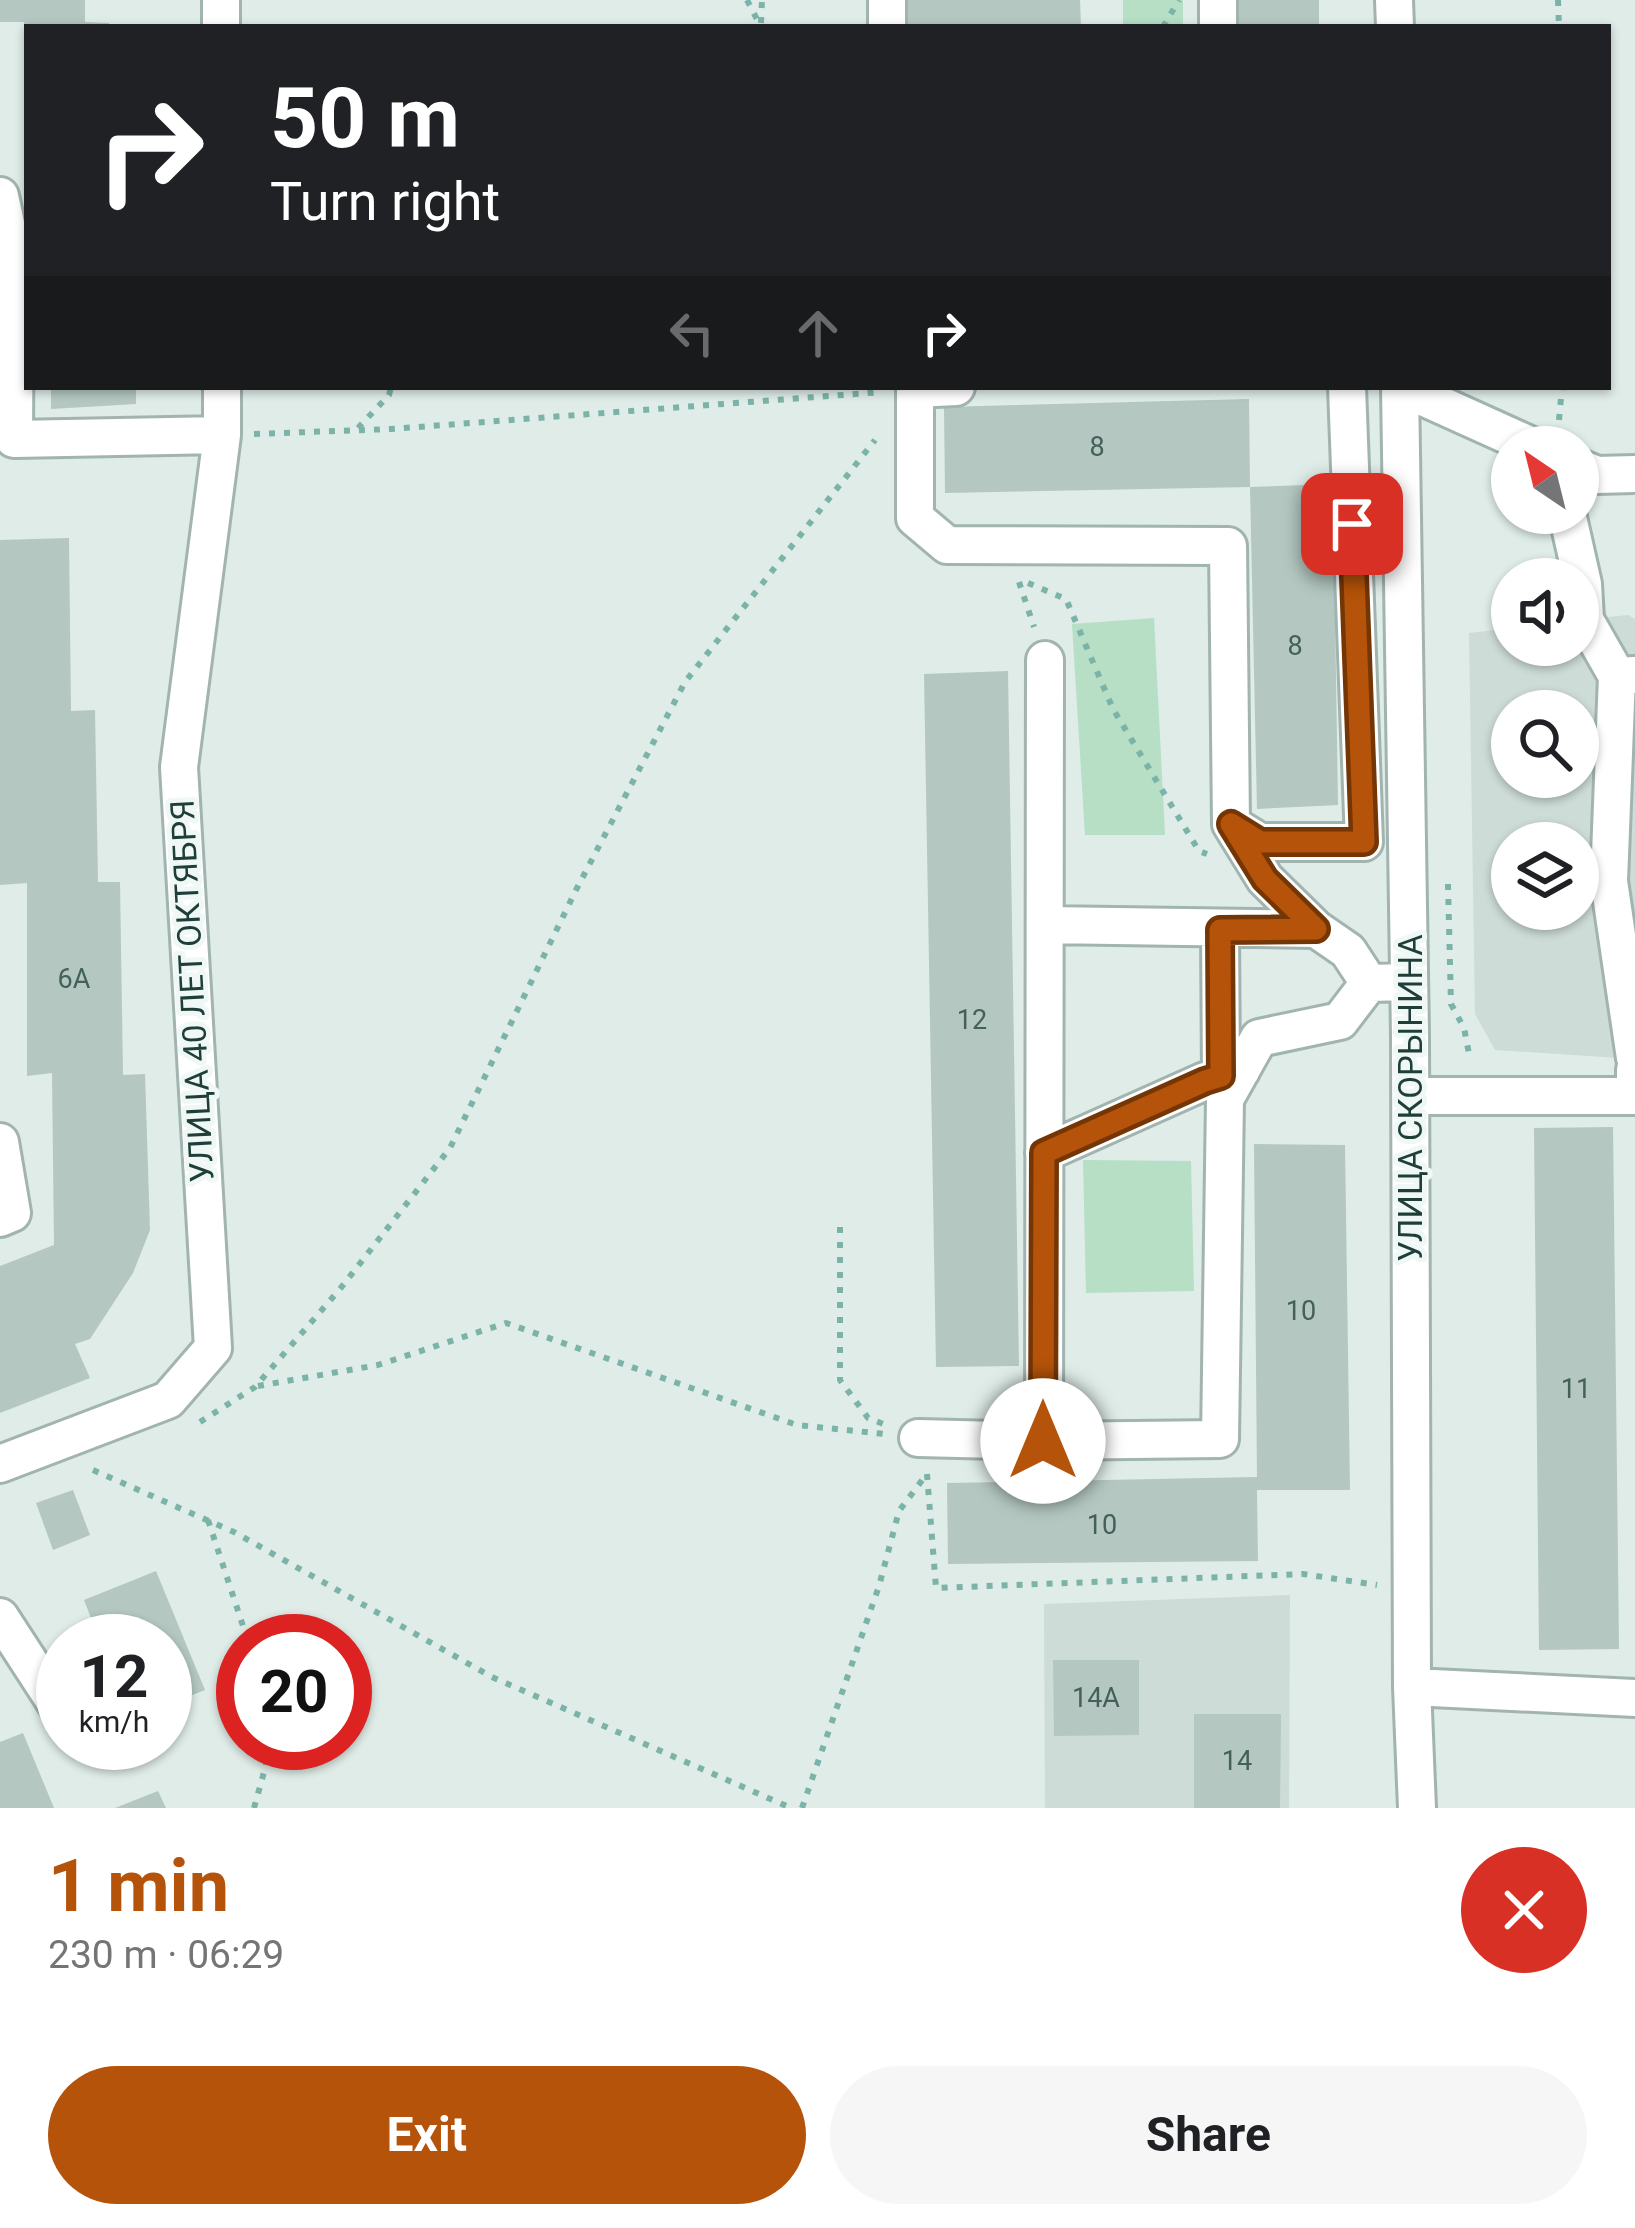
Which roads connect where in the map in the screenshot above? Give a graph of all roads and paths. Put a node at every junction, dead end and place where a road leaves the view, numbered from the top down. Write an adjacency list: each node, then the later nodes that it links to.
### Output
1 (0, 196): 15 (street)
2 (222, 390): 13 (street, УЛИЦА 40 ЛЕТ ОКТЯБРЯ)
3 (390, 390): 12 (path)
4 (850, 390): 10 (path)
5 (903, 390): 10 (path)
6 (915, 390): 21 (street)
7 (1347, 390): 21 (street)
8 (1401, 390): 29 (street, УЛИЦА СКОРЫНИНА)
9 (1408, 390): 11 (street)
10 (854, 394): 12 (path)
11 (1491, 428)
12 (355, 430): 13 (path)
13 (222, 435): 15 (street); 42 (street, УЛИЦА 40 ЛЕТ ОКТЯБРЯ)
14 (875, 440): 40 (path)
15 (7, 447)
16 (1635, 474): 17 (street)
17 (1599, 475)
18 (1572, 534): 20 (street)
19 (1046, 660): 22 (path); 25 (street)
20 (1626, 676): 23 (street)
21 (1231, 824): 22 (street)
22 (1265, 879): 26 (street)
23 (1622, 880): 30 (street)
24 (1448, 885): 33 (path)
25 (1045, 925): 27 (street); 37 (street)
26 (1316, 929): 27 (street); 28 (street)
27 (1220, 930): 32 (street)
28 (1369, 982): 29 (street); 32 (street)
29 (1409, 982): 34 (street, УЛИЦА СКОРЫНИНА)
30 (1635, 1058)
31 (1635, 1070): 35 (street)
32 (1231, 1073): 37 (street); 41 (street)
33 (1463, 1095): 34 (street); 35 (street)
34 (1411, 1096): 49 (street, УЛИЦА СКОРЫНИНА)
35 (1635, 1096)
36 (0, 1142): 38 (street)
37 (1044, 1153): 41 (street)
38 (0, 1218)
39 (840, 1227): 40 (path)
40 (917, 1438): 41 (street)
41 (1043, 1441)
42 (0, 1464)
43 (83, 1465): 44 (path)
44 (208, 1520): 46 (path); 53 (path)
45 (1387, 1587): 54 (path)
46 (239, 1614)
47 (0, 1617): 48 (street)
48 (36, 1672)
49 (1412, 1687): 50 (street); 55 (street, УЛИЦА СКОРЫНИНА)
50 (1635, 1698)
51 (265, 1770): 52 (path)
52 (254, 1808)
53 (790, 1808)
54 (802, 1808)
55 (1417, 1808)

